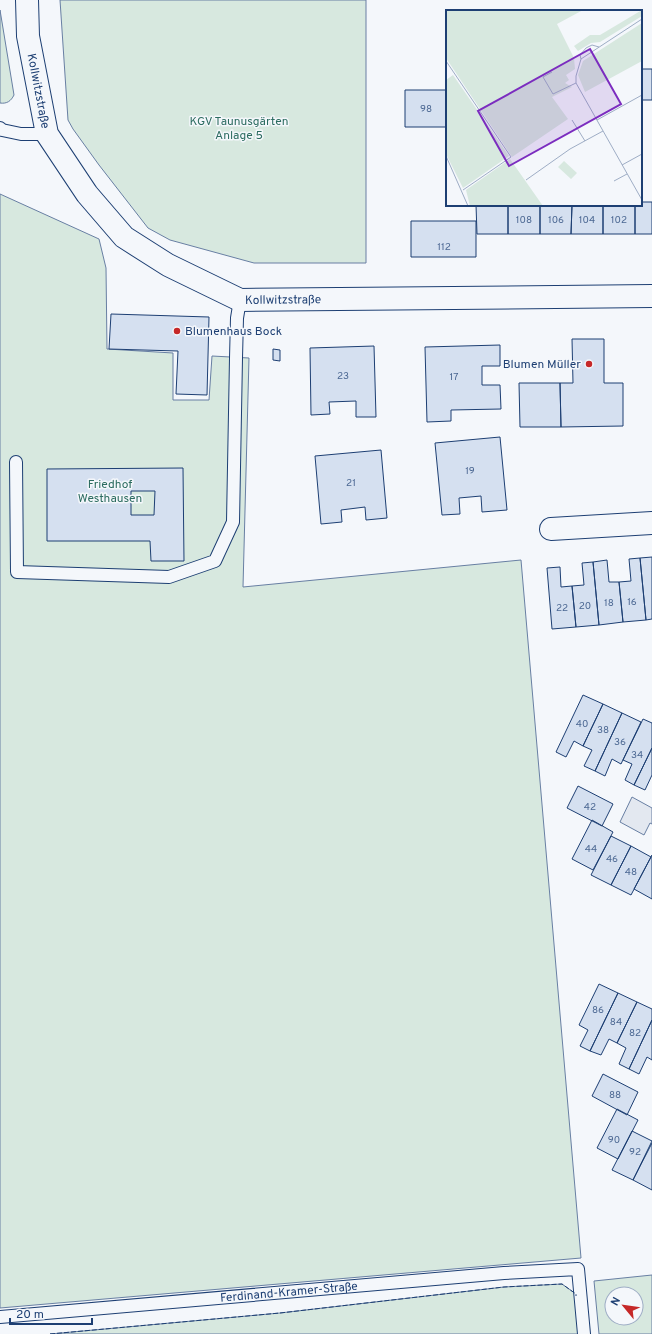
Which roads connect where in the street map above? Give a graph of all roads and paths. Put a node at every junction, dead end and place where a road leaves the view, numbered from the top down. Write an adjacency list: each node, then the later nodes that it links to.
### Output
1 (26, 0): 3 (street, Kollwitzstraße)
2 (0, 128): 3 (lane)
3 (47, 134): 5 (street, Kollwitzstraße)
4 (652, 296): 5 (street, Kollwitzstraße)
5 (240, 300): 6 (lane)
6 (16, 462)
7 (652, 523): 8 (street)
8 (551, 528)
9 (0, 1317): 10 (lane, Ferdinand-Kramer-Straße)
10 (584, 1334)

